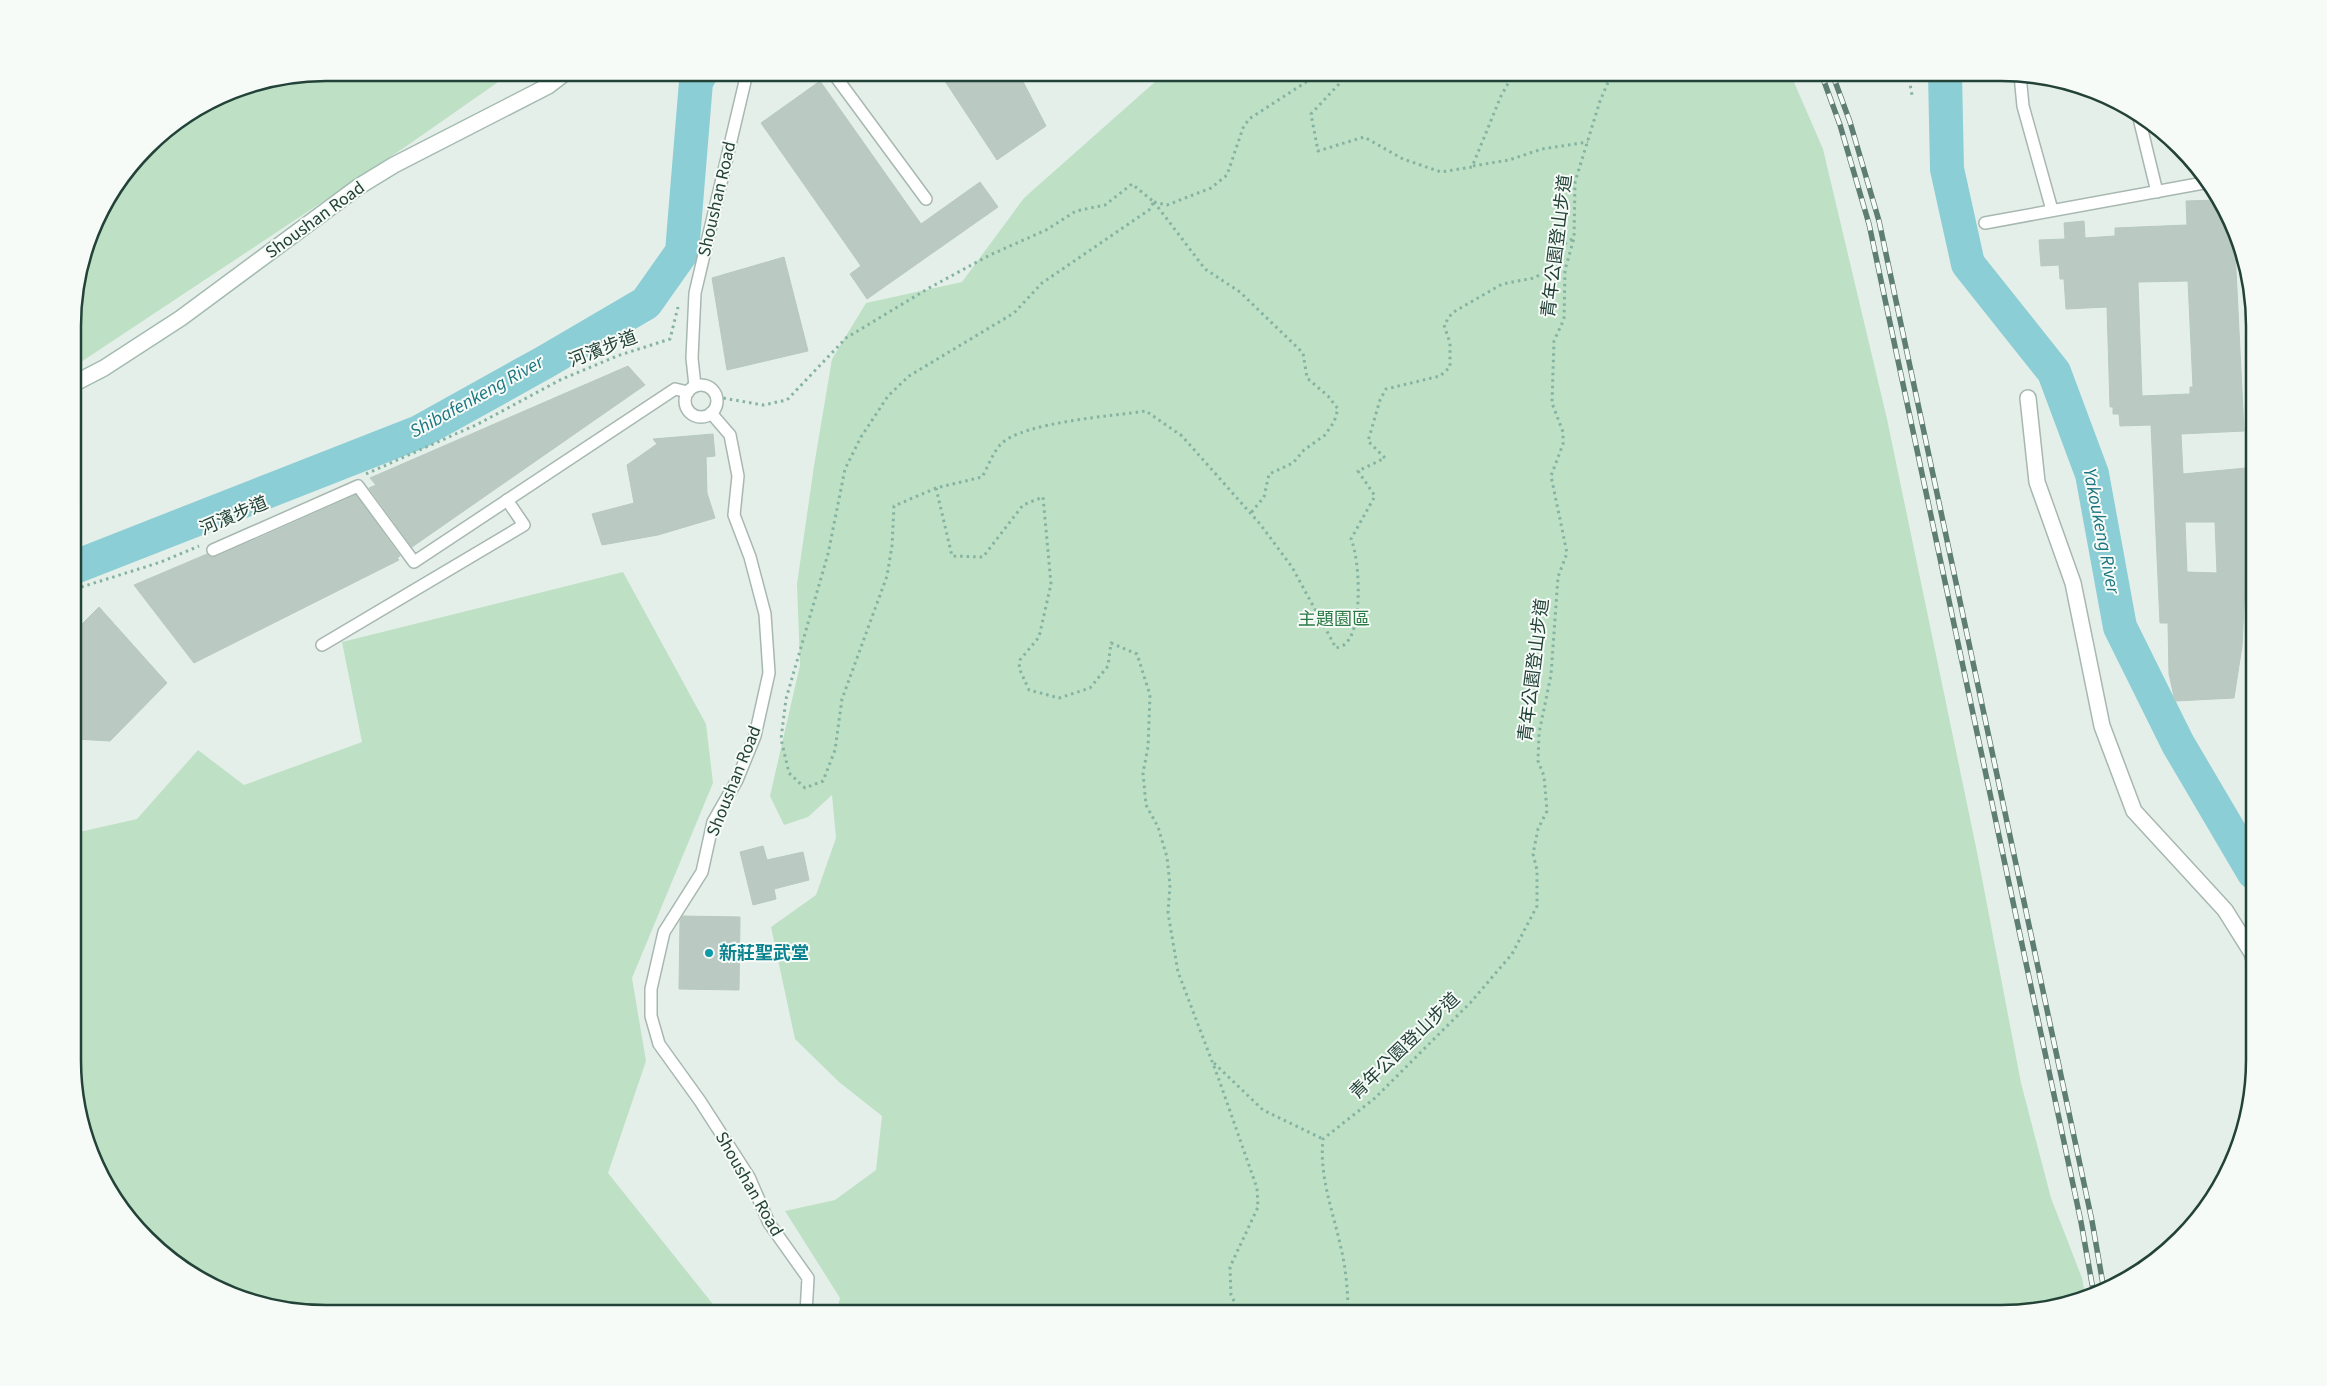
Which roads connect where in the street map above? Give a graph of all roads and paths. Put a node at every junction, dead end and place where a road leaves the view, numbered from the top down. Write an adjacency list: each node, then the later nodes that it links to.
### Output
1 (554, 81): 22 (street, Shoushan Road)
2 (745, 81): 23 (lane, Shoushan Road)
3 (840, 81): 16 (lane)
4 (1306, 81): 17 (path)
5 (1341, 81): 13 (path)
6 (1509, 81): 13 (path)
7 (1608, 81): 12 (path, 青年公園登山步道)
8 (1910, 81): 10 (path)
9 (2021, 82): 18 (lane)
10 (1912, 95)
11 (2141, 125): 15 (lane)
12 (1588, 142): 13 (path); 20 (path, 青年公園登山步道)
13 (1472, 167)
14 (2200, 184): 15 (lane)
15 (2157, 192): 18 (lane)
16 (926, 198)
17 (1154, 202): 24 (path); 28 (path); 30 (path)
18 (2052, 210): 19 (lane)
19 (1985, 222)
20 (1574, 238): 30 (path); 36 (path, 青年公園登山步道)
21 (680, 301): 27 (path, 河濱步道)
22 (81, 380)
23 (692, 389): 24 (lane); 26 (lane, Shoushan Road); 29 (lane)
24 (716, 397): 26 (lane)
25 (2028, 398): 34 (street)
26 (712, 413): 37 (lane, Shoushan Road)
27 (360, 477)
28 (936, 488): 30 (path); 35 (path)
29 (507, 500): 31 (lane); 33 (lane)
30 (1250, 514)
31 (209, 547): 32 (path, 河濱步道)
32 (81, 587)
33 (322, 645)
34 (2246, 943)
35 (1212, 1062): 36 (path); 38 (path)
36 (1323, 1138): 39 (path)
37 (806, 1305)
38 (1236, 1305)
39 (1347, 1305)

